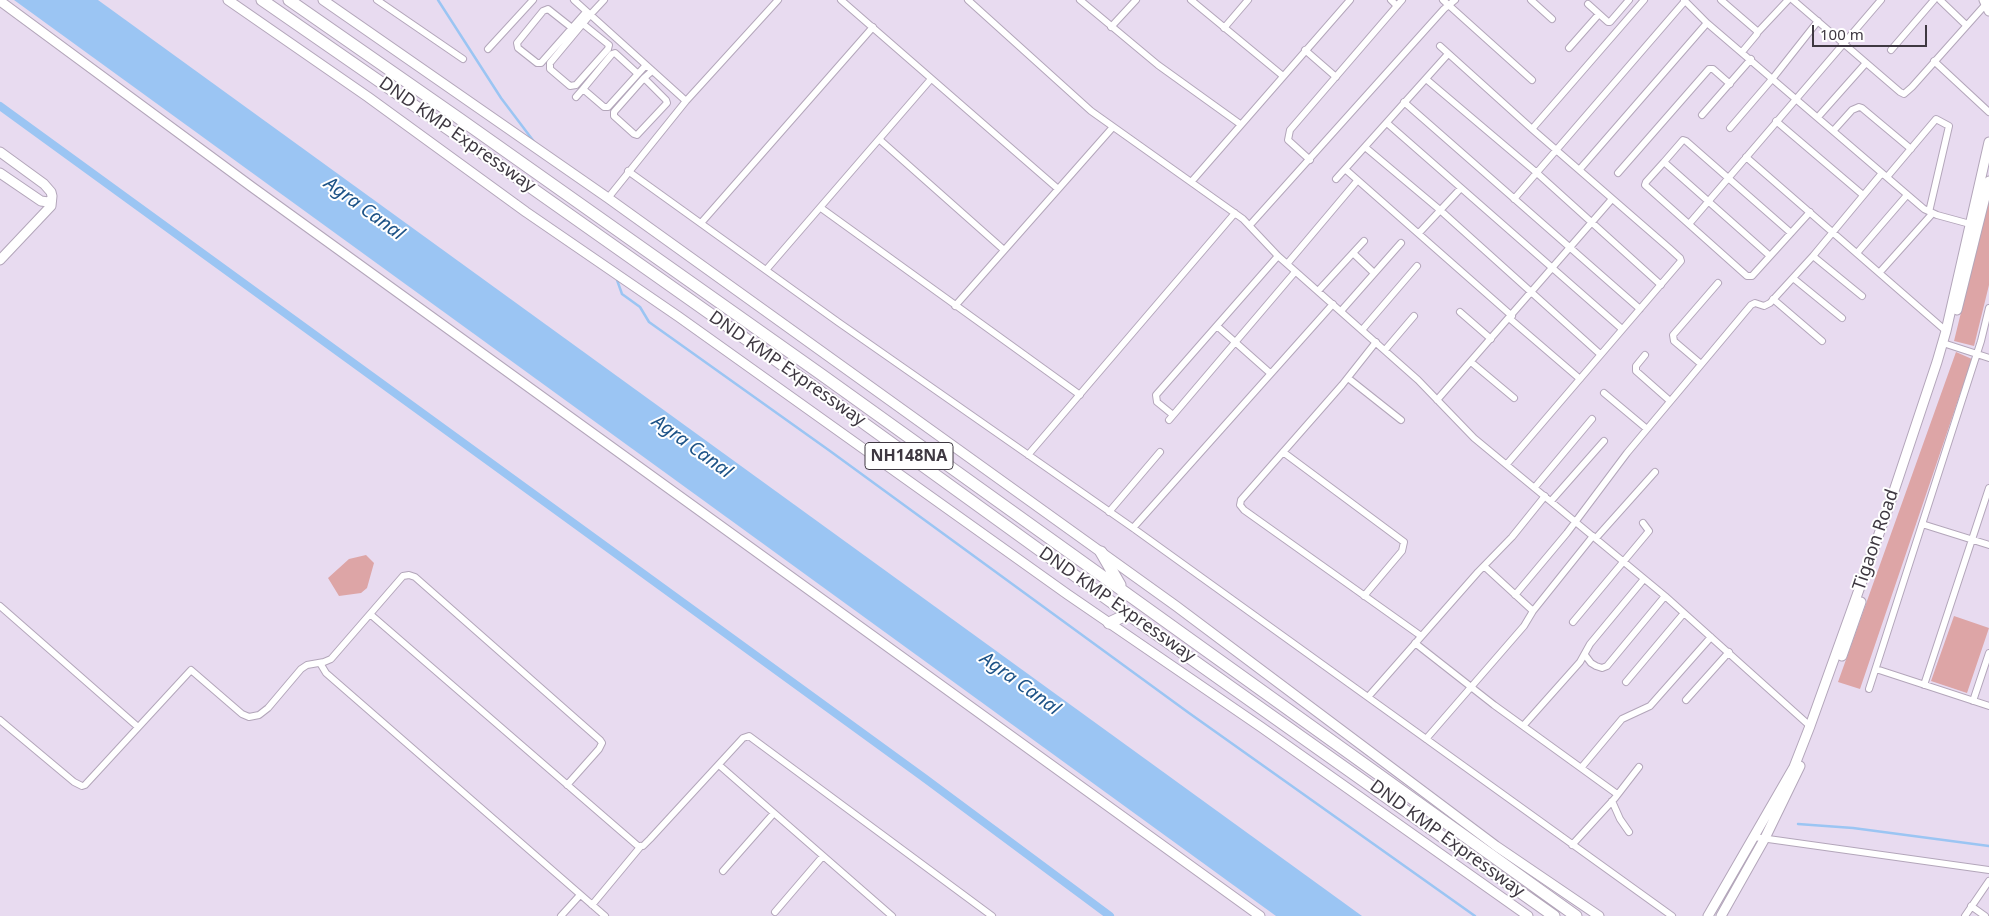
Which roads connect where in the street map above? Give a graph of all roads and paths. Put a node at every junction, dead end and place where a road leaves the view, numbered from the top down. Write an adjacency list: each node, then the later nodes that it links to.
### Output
1 (228, 0): 221 (street)
2 (262, 0): 219 (highway, DND KMP Expressway / NH148NA)
3 (289, 0): 211 (highway, DND KMP Expressway / NH148NA)
4 (322, 0): 111 (street)
5 (377, 0): 55 (street)
6 (534, 0): 50 (street)
7 (574, 0): 35 (street)
8 (604, 0): 35 (street)
9 (778, 0): 73 (street)
10 (841, 0): 42 (street)
11 (968, 0): 81 (street)
12 (1080, 0): 43 (street)
13 (1136, 0): 43 (street)
14 (1191, 0): 45 (street)
15 (1248, 0): 45 (street)
16 (1350, 0): 51 (street)
17 (1391, 0): 31 (street)
18 (1442, 0): 34 (street)
19 (1455, 0): 34 (street)
20 (1531, 0): 37 (street)
21 (1629, 0): 36 (street)
22 (1644, 0): 83 (street)
23 (1721, 0): 46 (street)
24 (1788, 0): 46 (street)
25 (1794, 0): 38 (street)
26 (1881, 0): 47 (street)
27 (1934, 0): 52 (street)
28 (1940, 0): 41 (street)
29 (0, 1): 268 (street)
30 (1684, 1): 39 (street); 89 (street)
31 (1400, 3): 63 (street)
32 (1588, 4): 36 (street)
33 (1986, 5): 41 (street)
34 (1449, 6): 68 (street); 92 (street)
35 (588, 13): 40 (street); 44 (street); 59 (street)
36 (1599, 14): 49 (street)
37 (1552, 19)
38 (1818, 21): 47 (street); 65 (street)
39 (1707, 23): 53 (street); 95 (street)
40 (583, 24): 40 (street)
41 (1966, 25): 57 (street)
42 (873, 27): 66 (street); 122 (street)
43 (1111, 27): 80 (street)
44 (572, 28): 44 (street)
45 (1224, 28): 62 (street)
46 (1757, 33): 53 (street)
47 (1844, 43): 58 (street); 72 (street)
48 (1440, 46): 54 (street)
49 (1569, 48)
50 (488, 49)
51 (1305, 50): 62 (street); 63 (street)
52 (1891, 50)
53 (1742, 52): 56 (street)
54 (1448, 54): 67 (street); 83 (street)
55 (462, 59)
56 (1751, 59): 65 (street); 69 (street)
57 (1934, 61): 58 (street); 75 (street)
58 (1866, 63): 77 (street)
59 (646, 65): 60 (street); 61 (street)
60 (652, 71): 64 (street); 73 (street)
61 (638, 74): 70 (street); 70 (street)
62 (1283, 76): 80 (street)
63 (1336, 76): 92 (street)
64 (644, 78): 64 (street)
65 (1773, 78): 72 (street); 82 (street)
66 (931, 79): 85 (street); 107 (street)
67 (1426, 79): 74 (street); 98 (street)
68 (1532, 80)
69 (1730, 84): 76 (street); 99 (street)
70 (583, 88): 71 (street)
71 (576, 97)
72 (1796, 98): 77 (street); 79 (street)
73 (686, 102): 96 (street)
74 (1404, 102): 78 (street); 112 (street)
75 (1989, 112)
76 (1702, 115)
77 (1818, 117): 84 (street)
78 (1387, 122): 87 (street); 108 (street)
79 (1776, 122): 91 (street); 109 (street)
80 (1240, 124): 104 (street)
81 (1113, 127): 104 (street); 107 (street)
82 (1730, 128)
83 (1532, 129): 89 (street)
84 (1834, 130): 88 (street); 100 (street)
85 (880, 140): 116 (street); 132 (street)
86 (1989, 142): 101 (street, Tigaon Road)
87 (1365, 147): 94 (street); 117 (street)
88 (1910, 149): 100 (street); 120 (street)
89 (1556, 150): 95 (street); 98 (street)
90 (0, 152): 114 (street)
91 (1746, 157): 103 (street); 118 (street)
92 (1310, 160): 125 (street)
93 (1664, 162): 103 (street); 115 (street); 123 (street)
94 (1345, 169): 102 (street); 105 (street)
95 (1580, 169): 113 (street)
96 (628, 171): 111 (street); 122 (street)
97 (0, 173): 114 (street)
98 (1537, 173): 112 (street); 121 (street)
99 (1618, 173)
100 (1884, 175): 109 (street); 110 (street)
101 (1985, 175): 124 (street, Tigaon Road)
102 (1336, 179)
103 (1727, 179): 115 (street); 128 (street)
104 (1192, 181): 119 (street)
105 (1358, 181): 127 (street); 139 (street)
106 (1989, 181): 170 (street)
107 (1057, 188): 132 (street)
108 (1461, 188): 117 (street); 141 (street)
109 (1863, 195): 126 (street)
110 (1907, 195): 120 (street); 134 (street)
111 (608, 198): 207 (street)
112 (1514, 199): 131 (street)
113 (1612, 199): 121 (street); 148 (street)
114 (51, 200): 138 (street)
115 (1707, 202): 123 (street); 136 (street)
116 (820, 208): 142 (street); 154 (street)
117 (1440, 210): 127 (street); 150 (street)
118 (1810, 212): 126 (street); 128 (street)
119 (1235, 213): 125 (street); 182 (street)
120 (1930, 213): 124 (street); 145 (street)
121 (1592, 222): 131 (street); 148 (street)
122 (701, 223): 142 (street)
123 (1689, 224): 136 (street)
124 (1970, 224): 165 (street, Tigaon Road)
125 (1250, 225): 135 (street)
126 (1832, 231): 134 (street); 137 (street)
127 (1419, 233): 160 (street)
128 (1791, 233): 136 (street)
129 (1364, 241): 133 (street)
130 (1400, 243): 144 (street)
131 (1570, 248): 141 (street); 156 (street)
132 (1004, 250): 154 (street)
133 (1352, 253): 144 (street); 149 (street)
134 (1857, 253): 145 (street)
135 (1278, 256): 139 (street); 162 (street)
136 (1770, 256)
137 (1813, 256): 146 (street); 151 (street)
138 (0, 260)
139 (1287, 264): 143 (street)
140 (1417, 266): 164 (street)
141 (1552, 269): 150 (street); 163 (street)
142 (766, 270): 192 (street)
143 (1296, 272): 149 (street); 168 (street)
144 (1374, 272): 157 (street)
145 (1880, 272): 165 (street)
146 (1793, 278): 152 (street); 161 (street)
147 (1718, 283): 177 (street)
148 (1661, 285): 156 (street)
149 (1318, 291): 153 (street)
150 (1531, 293): 160 (street); 172 (street)
151 (1862, 296)
152 (1774, 299): 167 (street); 177 (street)
153 (1333, 304): 157 (street); 178 (street)
154 (954, 306): 182 (street)
155 (1989, 308): 174 (street)
156 (1640, 309): 163 (street)
157 (1340, 311): 164 (street)
158 (1460, 312): 166 (street)
159 (1414, 316): 171 (street)
160 (1510, 317): 166 (street); 180 (street)
161 (1842, 318)
162 (1217, 326): 168 (street); 168 (street)
163 (1622, 329): 172 (street)
164 (1362, 330): 169 (street)
165 (1946, 331): 170 (street, Tigaon Road)
166 (1491, 339): 176 (street)
167 (1822, 341)
168 (1235, 342): 178 (street)
169 (1376, 342): 171 (street); 179 (street)
170 (1946, 344): 174 (street); 240 (street, Tigaon Road); 252 (street)
171 (1385, 350): 184 (street)
172 (1600, 354): 180 (street)
173 (1645, 354): 185 (street)
174 (1977, 354): 175 (street); 202 (street)
175 (1989, 358)
176 (1471, 362): 183 (street); 184 (street)
177 (1702, 364): 185 (street)
178 (1270, 373): 203 (street)
179 (1348, 378): 187 (street); 191 (street)
180 (1580, 379): 193 (street)
181 (1604, 393): 188 (street)
182 (1080, 395): 192 (street)
183 (1514, 398)
184 (1437, 400): 193 (street)
185 (1670, 401): 188 (street)
186 (1592, 419): 195 (street)
187 (1401, 420)
188 (1646, 429): 200 (street)
189 (1604, 441): 198 (street)
190 (1160, 452): 199 (street)
191 (1283, 452): 213 (street); 213 (street)
192 (1028, 455): 199 (street)
193 (1507, 464): 195 (street)
194 (1655, 472): 204 (street)
195 (1535, 487): 197 (street)
196 (1989, 488): 205 (street)
197 (1545, 496): 198 (street); 209 (street)
198 (1551, 501): 200 (street)
199 (1109, 512): 203 (street)
200 (1576, 522): 204 (street); 212 (street)
201 (1642, 523): 208 (street)
202 (1922, 524): 205 (street); 229 (street)
203 (1133, 528): 234 (street)
204 (1594, 537): 208 (street); 216 (street)
205 (1972, 539): 206 (street); 231 (street)
206 (1989, 545)
207 (1101, 552): 211 (highway); 272 (street)
208 (1622, 561): 210 (street); 220 (street)
209 (1484, 566): 212 (street); 222 (street)
210 (1644, 579): 214 (street); 227 (street)
211 (1122, 589): 271 (highway, DND KMP Expressway / NH148NA)
212 (1515, 594): 216 (street)
213 (1364, 596): 222 (street)
214 (1665, 596): 217 (street); 227 (street)
215 (0, 606): 241 (street)
216 (1533, 611): 232 (street)
217 (1684, 613): 223 (street); 230 (street)
218 (370, 614): 228 (street); 246 (street); 246 (street)
219 (1128, 614): 221 (highway); 270 (highway, DND KMP Expressway / NH148NA)
220 (1573, 622)
221 (1109, 623): 269 (street)
222 (1421, 636): 224 (street)
223 (1711, 636): 225 (street); 245 (street)
224 (1416, 643): 232 (street); 234 (street)
225 (1728, 652): 235 (street); 240 (street)
226 (1989, 653): 236 (street)
227 (1585, 655): 239 (street)
228 (320, 663): 241 (street); 259 (street)
229 (1876, 669): 231 (street); 233 (street)
230 (1626, 682)
231 (1924, 684): 236 (street)
232 (1471, 687): 239 (street); 242 (street)
233 (1869, 689)
234 (1368, 697): 242 (street)
235 (1686, 700)
236 (1973, 701): 237 (street)
237 (1989, 706)
238 (0, 720): 241 (street)
239 (1523, 726): 245 (street)
240 (1810, 726): 251 (street, Tigaon Road)
241 (138, 727)
242 (1426, 739): 253 (street)
243 (719, 765): 249 (street); 254 (street); 267 (street)
244 (1639, 767): 247 (street)
245 (1581, 768): 247 (street)
246 (567, 785): 254 (street)
247 (1617, 794): 248 (street)
248 (1612, 801): 250 (street); 253 (street)
249 (774, 813): 255 (street); 256 (street)
250 (1629, 832)
251 (1754, 837): 252 (street); 275 (street, Tigaon Road)
252 (1766, 838): 257 (street); 276 (street)
253 (1572, 845): 262 (street)
254 (641, 846): 260 (street)
255 (823, 856): 263 (street); 266 (street)
256 (723, 870)
257 (1989, 870)
258 (1988, 884): 261 (street)
259 (580, 894): 260 (street); 264 (street)
260 (592, 905): 265 (street)
261 (1972, 906): 277 (street); 278 (street)
262 (1662, 910): 273 (street); 274 (street)
263 (775, 912)
264 (561, 916)
265 (605, 916)
266 (892, 916)
267 (992, 916)
268 (1260, 916)
269 (1528, 916)
270 (1554, 916)
271 (1576, 916)
272 (1599, 916)
273 (1668, 916)
274 (1672, 916)
275 (1708, 916)
276 (1721, 916)
277 (1965, 916)
278 (1985, 916)

